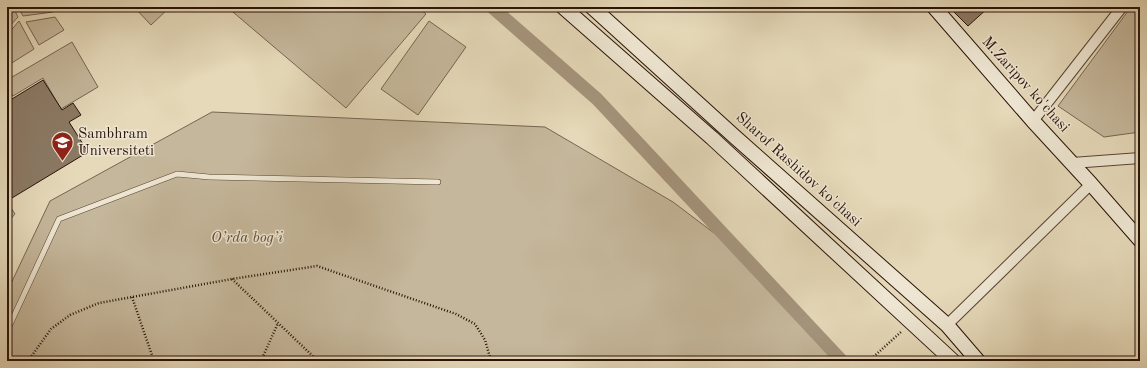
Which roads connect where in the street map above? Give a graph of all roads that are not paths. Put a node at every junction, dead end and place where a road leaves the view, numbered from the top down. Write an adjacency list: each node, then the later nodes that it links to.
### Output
1 (563, 7): 13 (street)
2 (592, 7): 11 (street, Sharof Rashidov ko'chasi)
3 (934, 7): 5 (street, M.Zaripov ko'chasi)
4 (1122, 7): 5 (street)
5 (1033, 121): 7 (street, M.Zaripov ko'chasi)
6 (1140, 158): 7 (street)
7 (1072, 163): 9 (street, M.Zaripov ko'chasi)
8 (438, 182): 12 (lane)
9 (1091, 184): 10 (street, M.Zaripov ko'chasi); 11 (street)
10 (1140, 240)
11 (947, 326): 13 (street); 15 (street, Sharof Rashidov ko'chasi)
12 (7, 331)
13 (931, 340): 14 (street)
14 (953, 361)
15 (978, 361)

